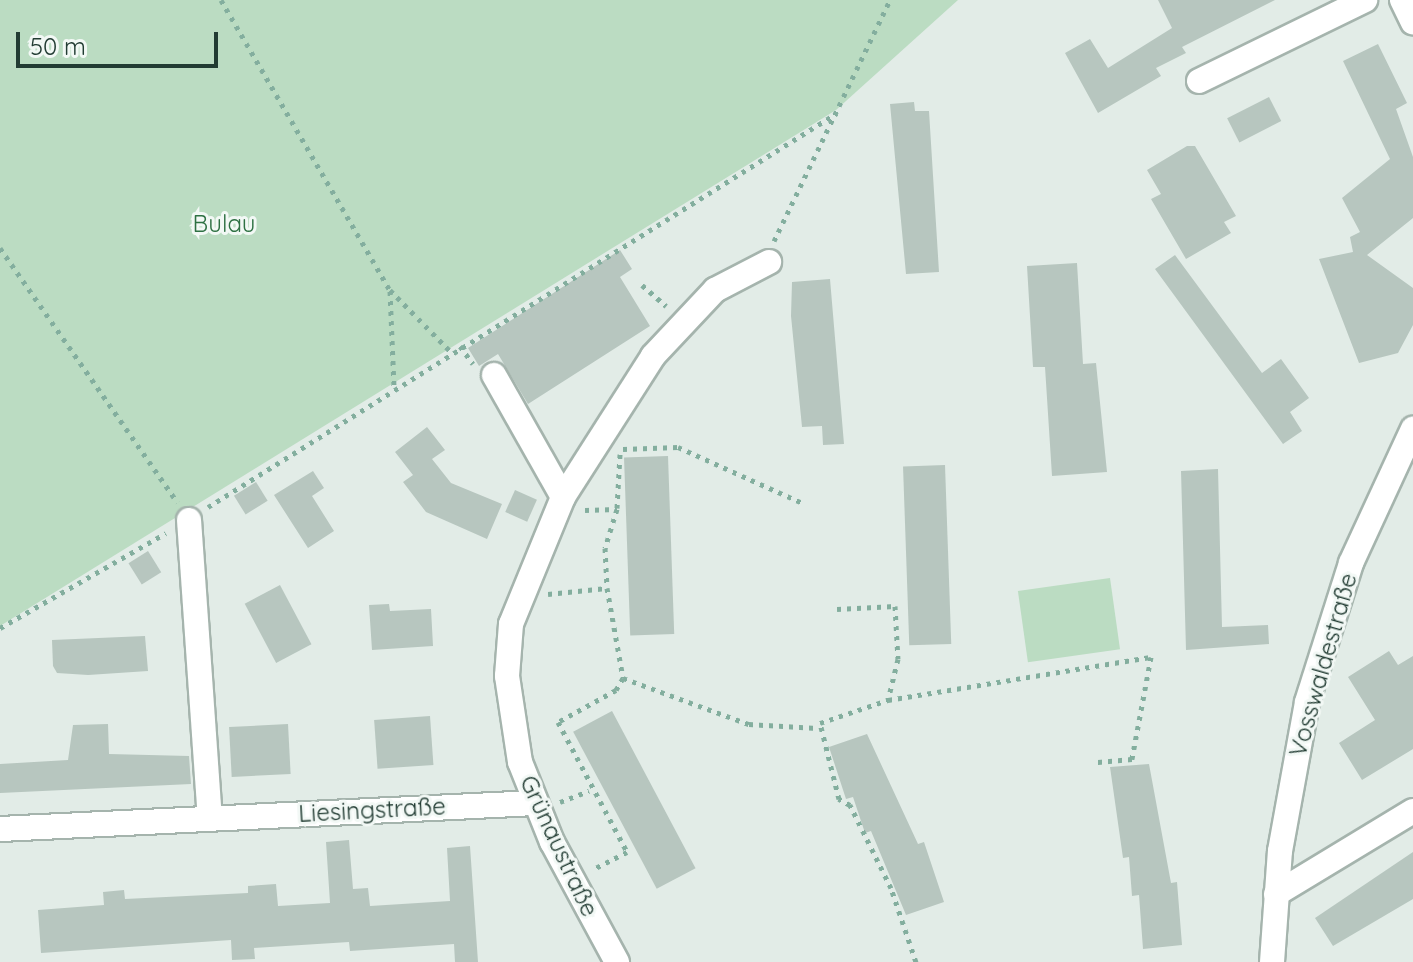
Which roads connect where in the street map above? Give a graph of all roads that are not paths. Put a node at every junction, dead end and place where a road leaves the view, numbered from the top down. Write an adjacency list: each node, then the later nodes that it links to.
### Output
1 (1365, 0): 4 (street)
2 (1402, 0): 3 (street)
3 (1413, 23)
4 (1199, 81)
5 (769, 262): 8 (street, Grünaustraße)
6 (494, 375): 8 (street)
7 (1413, 429): 14 (street, Vosswaldestraße)
8 (560, 504): 10 (street, Grünaustraße)
9 (189, 520): 12 (street)
10 (535, 803): 12 (street, Liesingstraße); 15 (street, Grünaustraße)
11 (1413, 811): 14 (street)
12 (210, 818): 13 (street, Liesingstraße)
13 (0, 829)
14 (1276, 894): 16 (street, Vosswaldestraße)
15 (617, 962)
16 (1272, 962)

